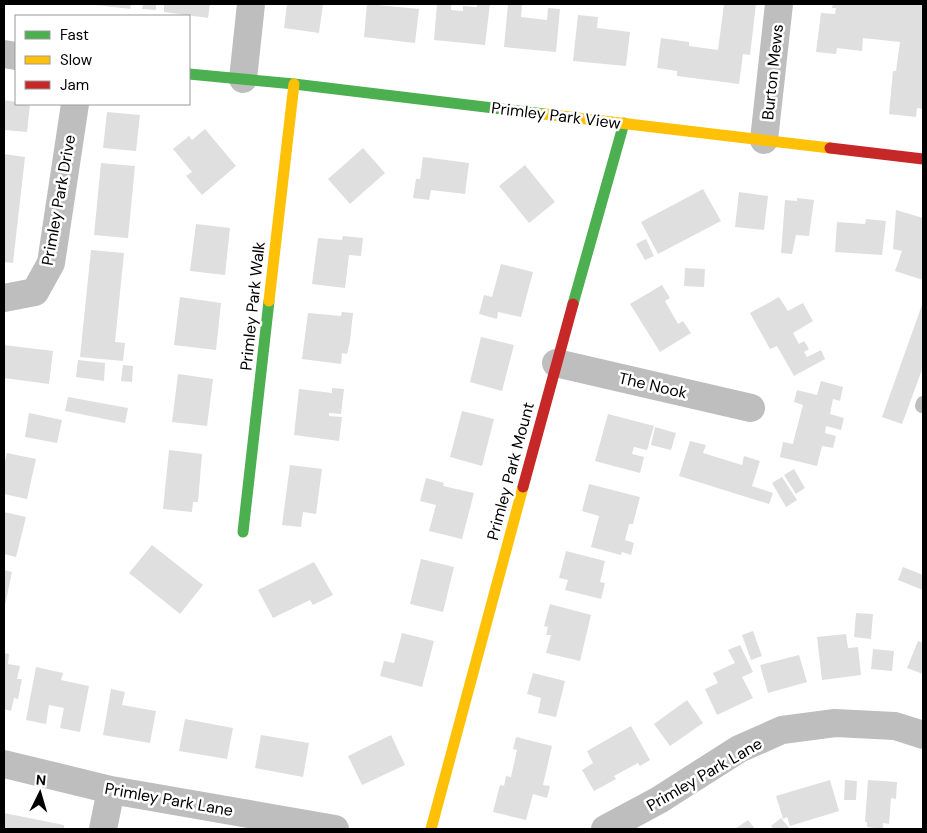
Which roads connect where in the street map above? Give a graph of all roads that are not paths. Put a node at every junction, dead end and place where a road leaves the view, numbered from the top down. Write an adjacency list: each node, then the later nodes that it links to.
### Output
1 (250, 4): 4 (street)
2 (779, 4): 8 (street, Burton Mews)
3 (190, 74): 4 (street, Primley Park View)
4 (244, 79): 5 (street, Primley Park View)
5 (294, 84): 7 (street, Primley Park View); 13 (street, Primley Park Walk)
6 (74, 105): 10 (street, Primley Park Drive)
7 (624, 123): 8 (street, Primley Park View); 11 (street, Primley Park Mount)
8 (764, 140): 9 (street, Primley Park View)
9 (923, 159)
10 (4, 298)
11 (556, 362): 12 (street, The Nook); 19 (street, Primley Park Mount)
12 (751, 408)
13 (243, 532)
14 (923, 735): 20 (street, Primley Park Lane)
15 (4, 764): 16 (street, Primley Park Lane)
16 (111, 790): 17 (street); 18 (street, Primley Park Lane)
17 (103, 829)
18 (335, 829)
19 (431, 829)
20 (605, 829)

